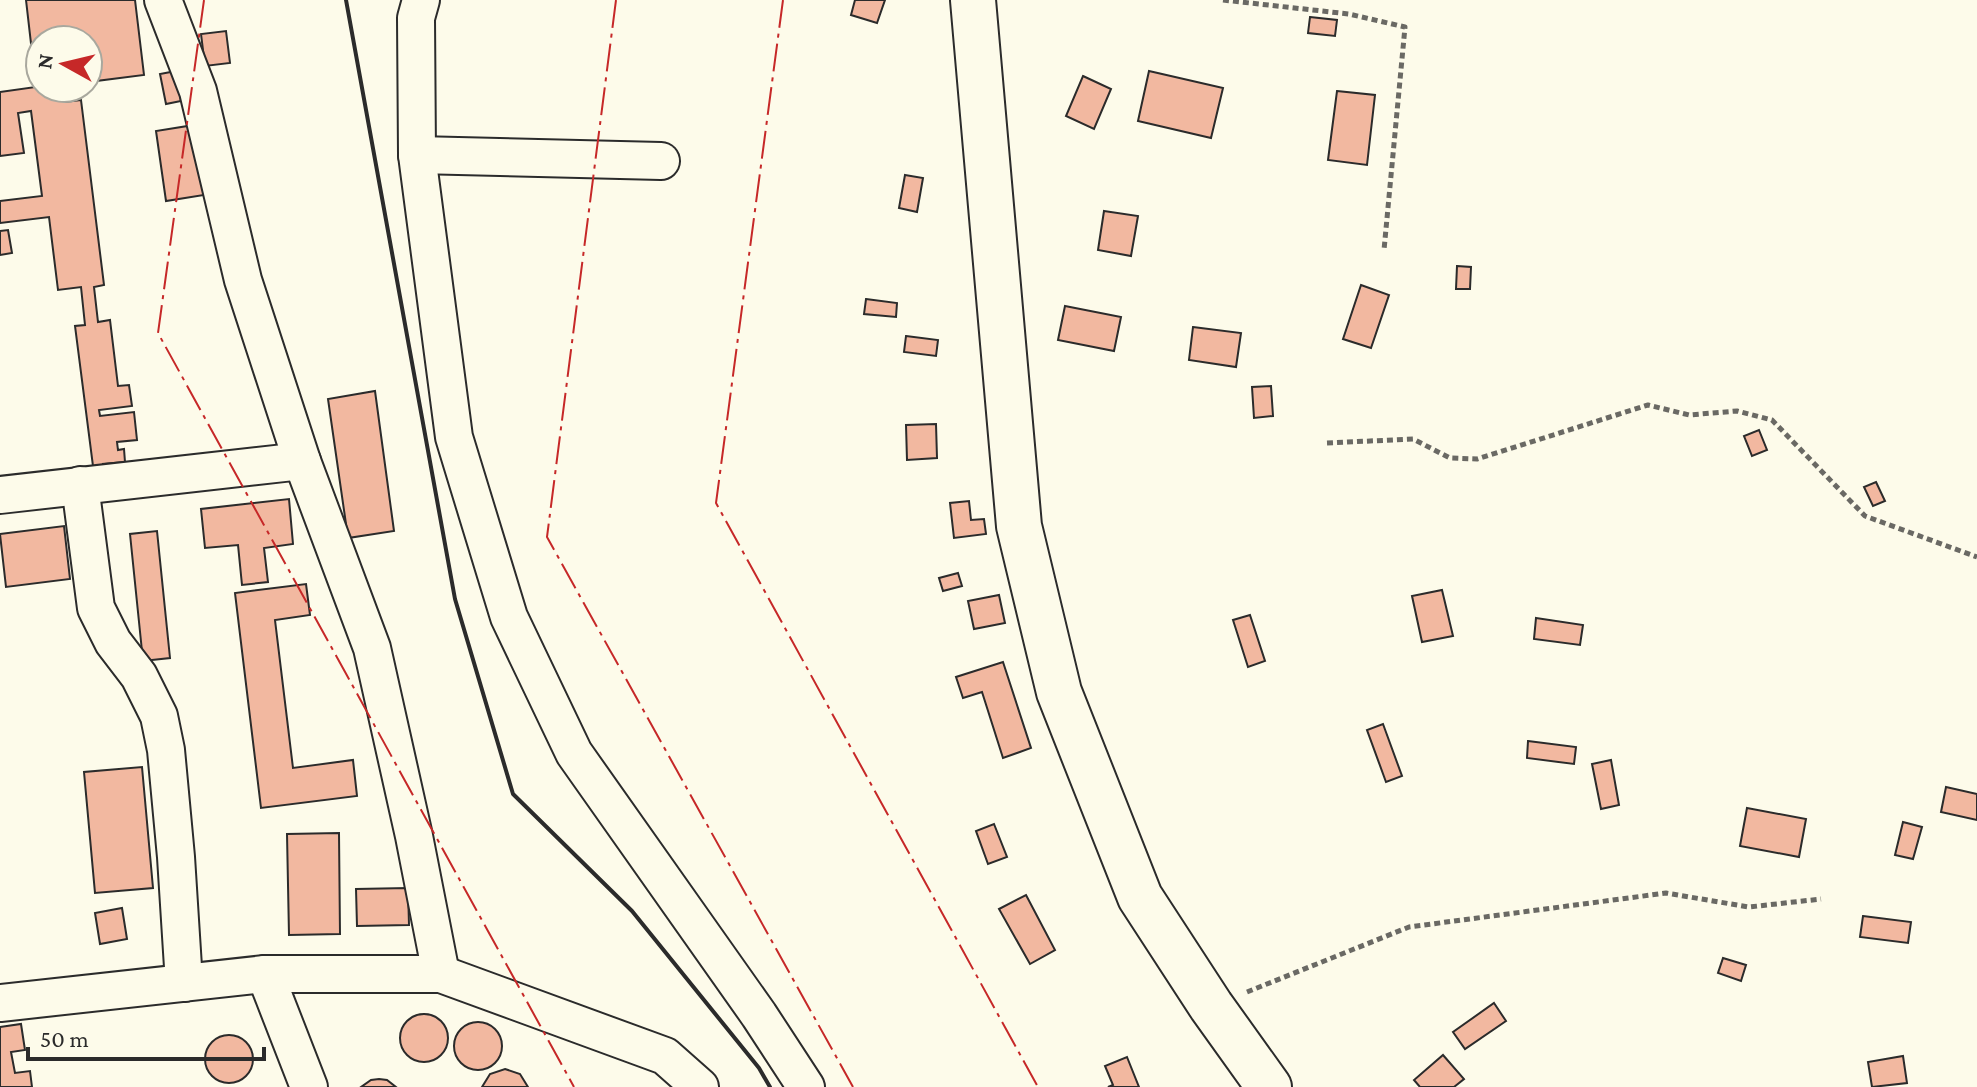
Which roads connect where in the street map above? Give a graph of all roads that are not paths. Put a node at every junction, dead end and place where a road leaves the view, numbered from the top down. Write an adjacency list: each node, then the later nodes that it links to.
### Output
1 (163, 0): 6 (street)
2 (421, 0): 4 (street)
3 (973, 0): 16 (main road)
4 (417, 155): 5 (street); 15 (street)
5 (661, 161)
6 (302, 461): 7 (street); 10 (street)
7 (80, 485): 8 (street); 11 (street)
8 (0, 495)
9 (265, 974): 10 (street); 11 (street); 13 (street)
10 (441, 974): 14 (street)
11 (184, 983): 12 (street)
12 (0, 1003)
13 (309, 1087)
14 (700, 1087)
15 (806, 1087)
16 (1269, 1087)

